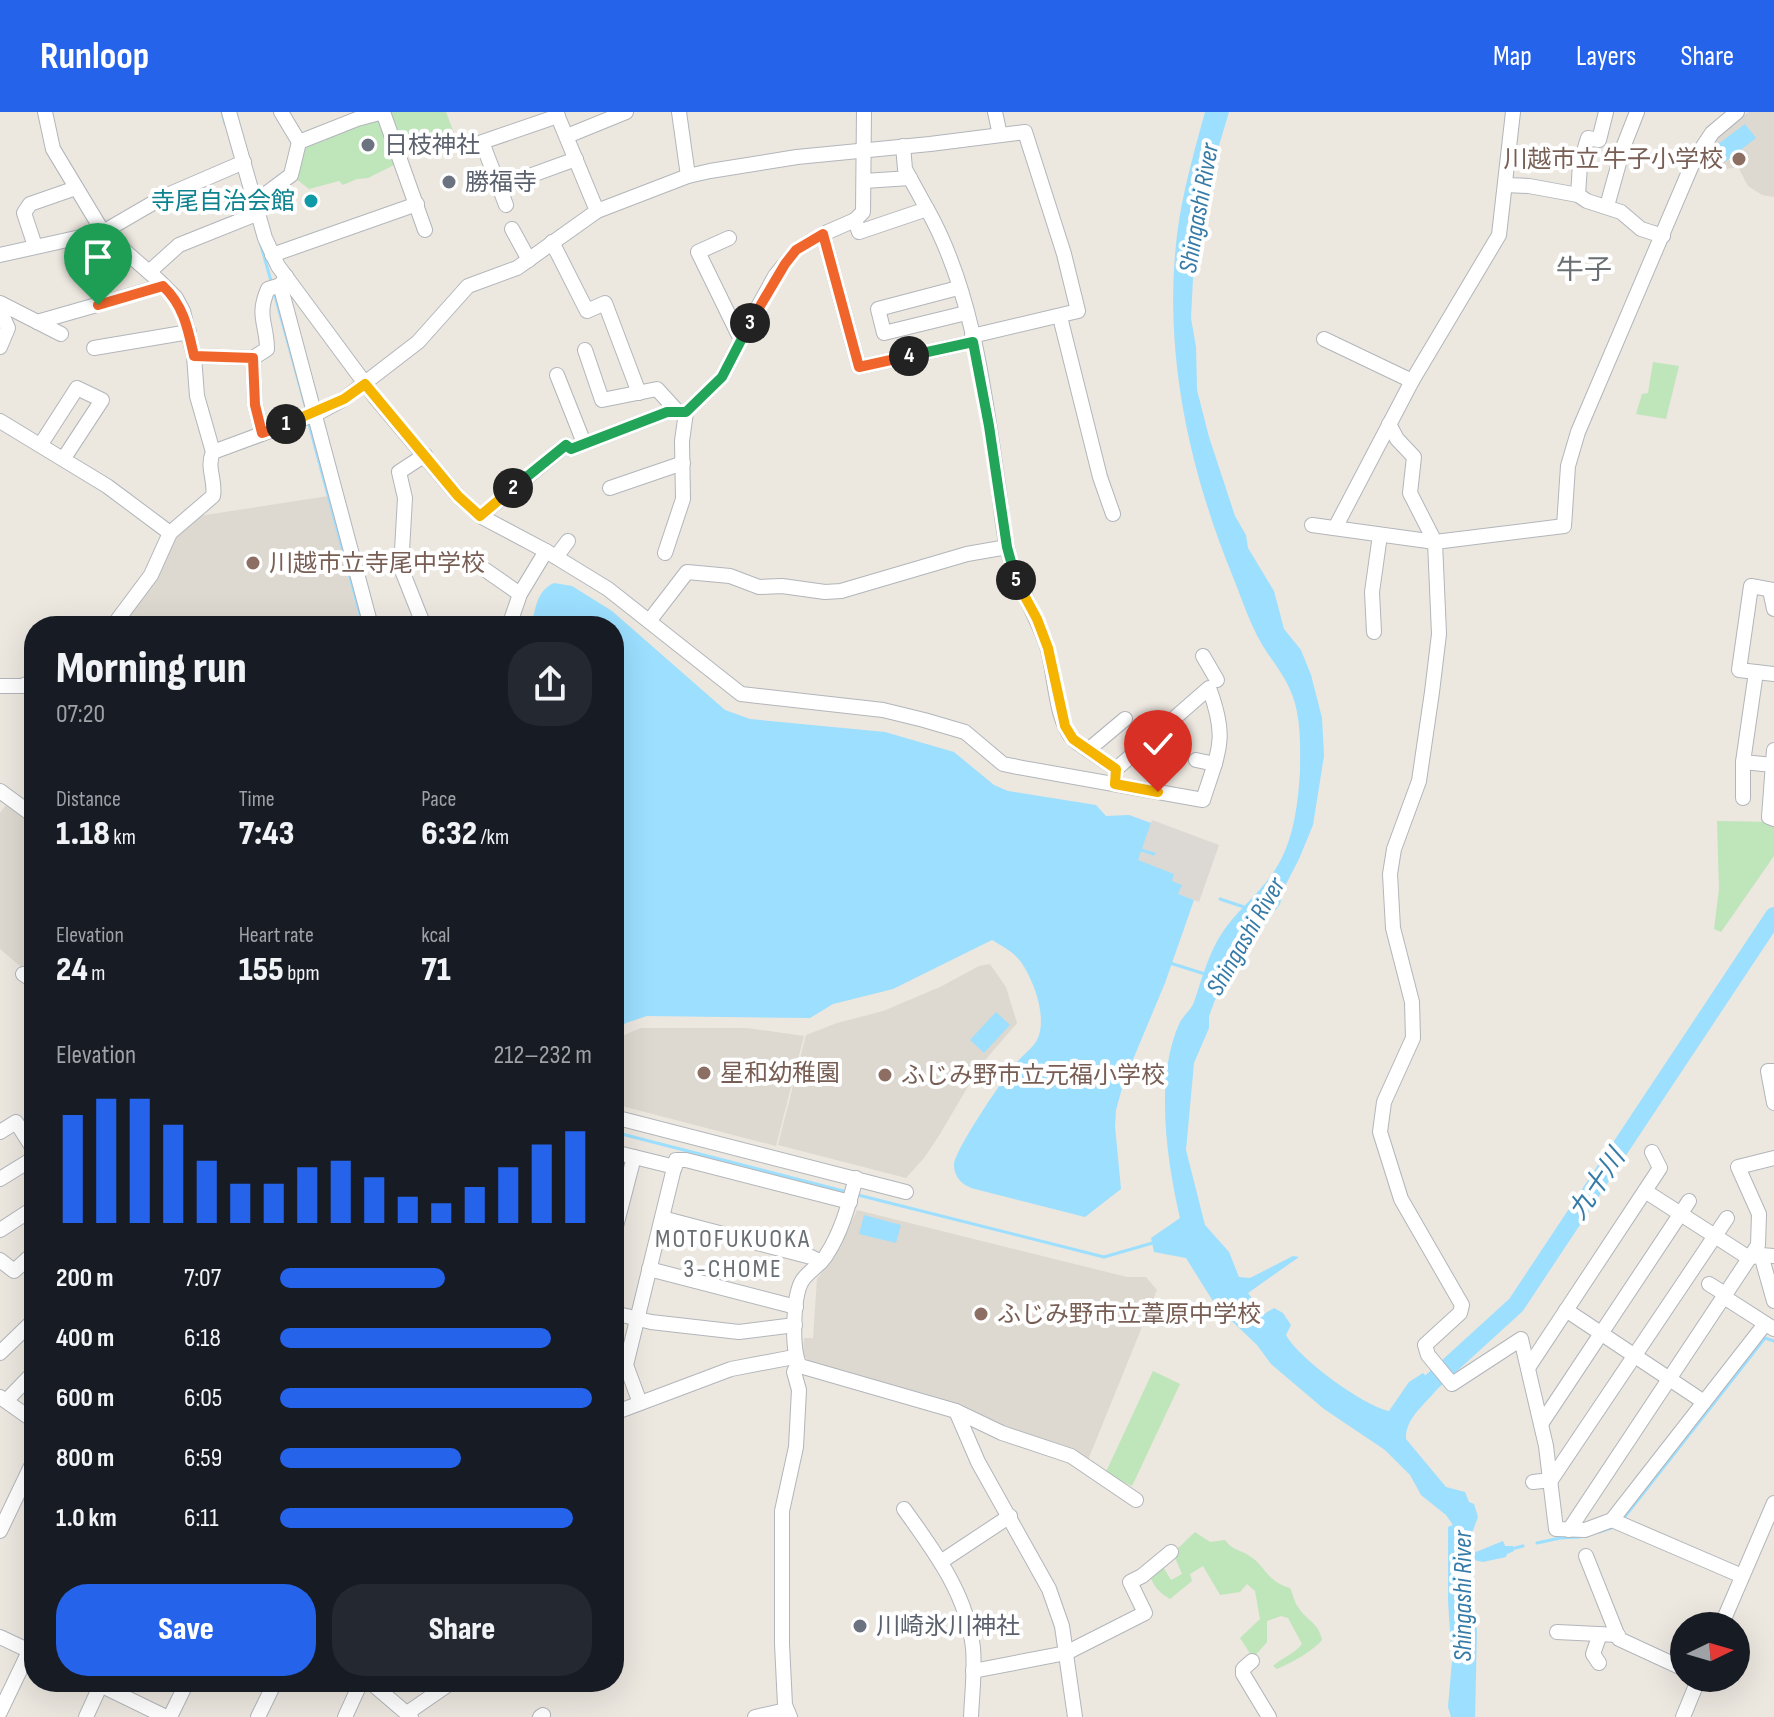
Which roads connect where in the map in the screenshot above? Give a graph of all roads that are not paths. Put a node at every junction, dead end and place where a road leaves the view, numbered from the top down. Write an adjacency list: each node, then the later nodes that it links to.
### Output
1 (45, 112): 26 (street)
2 (229, 112): 20 (street)
3 (281, 112): 16 (street)
4 (383, 112): 16 (street); 28 (street)
5 (626, 112): 15 (street)
6 (679, 112): 21 (street)
7 (864, 112): 18 (street)
8 (995, 112): 14 (street)
9 (1513, 112): 24 (street)
10 (1606, 112): 27 (street)
11 (1637, 112): 30 (street)
12 (1737, 112): 39 (street)
13 (557, 114): 15 (street); 25 (street)
14 (1000, 135): 17 (street); 53 (street)
15 (567, 136): 19 (street)
16 (299, 142): 31 (street)
17 (903, 146): 18 (street); 22 (street)
18 (864, 150): 21 (street); 23 (street)
19 (576, 159): 25 (street); 33 (street)
20 (244, 162): 31 (street); 37 (street)
21 (688, 176): 33 (street)
22 (910, 178): 23 (street); 32 (street)
23 (864, 181): 34 (street)
24 (1506, 185): 27 (street); 66 (street)
25 (499, 187): 29 (street)
26 (76, 188): 37 (street); 42 (street)
27 (1578, 195): 30 (street)
28 (417, 204): 36 (street); 44 (street)
29 (506, 205)
30 (1607, 206): 39 (street)
31 (257, 208): 44 (street); 46 (street)
32 (927, 209): 34 (street); 49 (street)
33 (597, 211): 41 (street)
34 (855, 220): 38 (street)
35 (512, 229): 45 (street)
36 (425, 230)
37 (103, 232): 42 (street); 46 (street)
38 (823, 234): 57 (street); 59 (street)
39 (1663, 236): 88 (street)
40 (729, 238): 59 (street)
41 (552, 242): 45 (street); 68 (street)
42 (35, 246): 43 (street)
43 (0, 255)
44 (272, 255): 47 (street)
45 (529, 260): 67 (street)
46 (149, 272): 48 (street)
47 (283, 280): 64 (street); 67 (street); 70 (street)
48 (163, 286): 54 (street); 55 (street)
49 (958, 288): 52 (street); 52 (street)
50 (0, 303): 54 (street)
51 (0, 310): 60 (street)
52 (966, 313): 57 (street)
53 (1060, 317): 57 (street); 81 (street)
54 (37, 322): 56 (street)
55 (189, 332): 61 (street); 63 (street)
56 (61, 334)
57 (973, 339): 89 (street)
58 (1324, 339): 66 (street)
59 (741, 340): 69 (street)
60 (0, 347)
61 (94, 348)
62 (585, 350): 68 (street)
63 (194, 356): 64 (street); 76 (street)
64 (253, 358): 73 (street)
65 (557, 375): 74 (street)
66 (1412, 381): 72 (street)
67 (365, 384): 70 (street); 77 (street)
68 (639, 393): 69 (street)
69 (682, 412): 74 (street); 79 (street)
70 (316, 414): 73 (street); 97 (street)
71 (0, 421): 75 (street)
72 (1389, 424): 84 (street); 88 (street)
73 (262, 433): 76 (street)
74 (584, 443): 82 (street)
75 (41, 444): 78 (street); 78 (street)
76 (213, 452): 85 (street)
77 (425, 455): 82 (street); 98 (street)
78 (64, 458): 85 (street)
79 (683, 463): 80 (street); 90 (street)
80 (610, 488)
81 (1113, 514)
82 (480, 516): 91 (street)
83 (1312, 525): 84 (street)
84 (1335, 528): 86 (street)
85 (170, 533): 96 (street)
86 (1380, 535): 88 (street); 101 (street)
87 (568, 541): 91 (street)
88 (1435, 542): 164 (street)
89 (1007, 547): 100 (street); 109 (street)
90 (665, 553)
91 (551, 554): 94 (street); 100 (street)
92 (484, 569): 94 (street)
93 (1772, 590): 95 (street); 103 (street)
94 (520, 594): 99 (street)
95 (1774, 609)
96 (125, 616)
97 (368, 616)
98 (420, 616)
99 (512, 616)
100 (650, 620): 115 (street)
101 (1374, 632)
102 (1203, 656): 105 (street)
103 (1756, 672): 104 (street); 112 (street)
104 (1774, 674)
105 (1219, 681): 113 (street); 115 (street)
106 (0, 686): 107 (street)
107 (24, 688)
108 (1125, 719): 109 (street)
109 (1088, 750): 115 (street)
110 (1774, 750): 114 (street)
111 (1196, 760): 113 (street)
112 (1743, 762): 114 (street); 117 (street)
113 (1215, 764): 115 (street)
114 (1773, 765): 119 (street)
115 (1115, 777)
116 (0, 791): 118 (street)
117 (1743, 798)
118 (24, 809)
119 (1774, 819)
120 (1774, 1071): 121 (street)
121 (1774, 1103)
122 (624, 1120): 131 (street)
123 (0, 1132): 124 (street)
124 (24, 1134)
125 (1652, 1152): 133 (street)
126 (624, 1154): 127 (street)
127 (634, 1157): 130 (street); 135 (street)
128 (1774, 1158): 143 (street)
129 (24, 1164): 132 (street)
130 (675, 1167): 136 (street); 139 (street)
131 (856, 1178): 134 (street); 136 (street)
132 (0, 1179)
133 (1645, 1191): 137 (street); 152 (street)
134 (906, 1192)
135 (624, 1196)
136 (850, 1202): 146 (street)
137 (1685, 1207): 142 (street); 158 (street)
138 (24, 1214): 141 (street)
139 (662, 1218): 146 (street); 147 (street)
140 (1727, 1218): 142 (street)
141 (0, 1230)
142 (1715, 1235): 143 (street); 161 (street)
143 (1761, 1256): 149 (street); 150 (street)
144 (0, 1260): 145 (street)
145 (24, 1262)
146 (821, 1262): 151 (street)
147 (649, 1269): 151 (street); 154 (street)
148 (1709, 1284): 149 (street)
149 (1725, 1296): 155 (street); 165 (street)
150 (1774, 1301)
151 (796, 1307): 156 (street)
152 (1566, 1310): 158 (street); 164 (street)
153 (624, 1316): 154 (street)
154 (638, 1319): 156 (street); 159 (street)
155 (1771, 1323): 168 (street)
156 (795, 1325): 162 (street)
157 (24, 1330): 160 (street)
158 (1601, 1333): 161 (street); 173 (street)
159 (624, 1350)
160 (0, 1353)
161 (1635, 1356): 165 (street); 174 (street)
162 (796, 1360): 169 (street); 171 (street); 209 (street)
163 (624, 1362): 169 (street)
164 (1528, 1368): 173 (street)
165 (1669, 1379): 168 (street); 182 (street)
166 (24, 1381): 167 (street)
167 (3, 1399): 172 (street)
168 (1704, 1402): 181 (street)
169 (640, 1403): 170 (street)
170 (624, 1409)
171 (956, 1411): 177 (street); 180 (street)
172 (24, 1414)
173 (1541, 1424): 174 (street)
174 (1551, 1480): 176 (street); 182 (street)
175 (24, 1481): 183 (street)
176 (1533, 1482)
177 (1136, 1500)
178 (1774, 1503): 187 (street)
179 (904, 1509): 186 (street)
180 (1010, 1516): 186 (street); 194 (street)
181 (1612, 1520): 182 (street); 187 (street)
182 (1569, 1530)
183 (0, 1531)
184 (1171, 1552): 194 (street)
185 (1586, 1556): 191 (street)
186 (942, 1561): 199 (street)
187 (1742, 1576): 188 (street)
188 (1727, 1612)
189 (1557, 1632): 190 (street)
190 (1600, 1634): 191 (street); 196 (street)
191 (1618, 1635): 197 (street)
192 (0, 1637): 193 (street)
193 (24, 1645)
194 (1066, 1653): 199 (street); 217 (street)
195 (1252, 1661): 218 (street)
196 (1599, 1663)
197 (1670, 1663)
198 (24, 1664): 208 (street)
199 (973, 1671): 216 (street)
200 (96, 1692): 211 (street)
201 (117, 1692): 212 (street)
202 (182, 1692): 212 (street)
203 (270, 1692): 213 (street)
204 (356, 1692): 214 (street)
205 (382, 1692): 210 (street)
206 (439, 1692): 210 (street)
207 (1693, 1692): 219 (street)
208 (0, 1712)
209 (788, 1714): 215 (street)
210 (409, 1715)
211 (86, 1717)
212 (168, 1717)
213 (258, 1717)
214 (345, 1717)
215 (755, 1717)
216 (971, 1717)
217 (1075, 1717)
218 (1269, 1717)
219 (1683, 1717)

